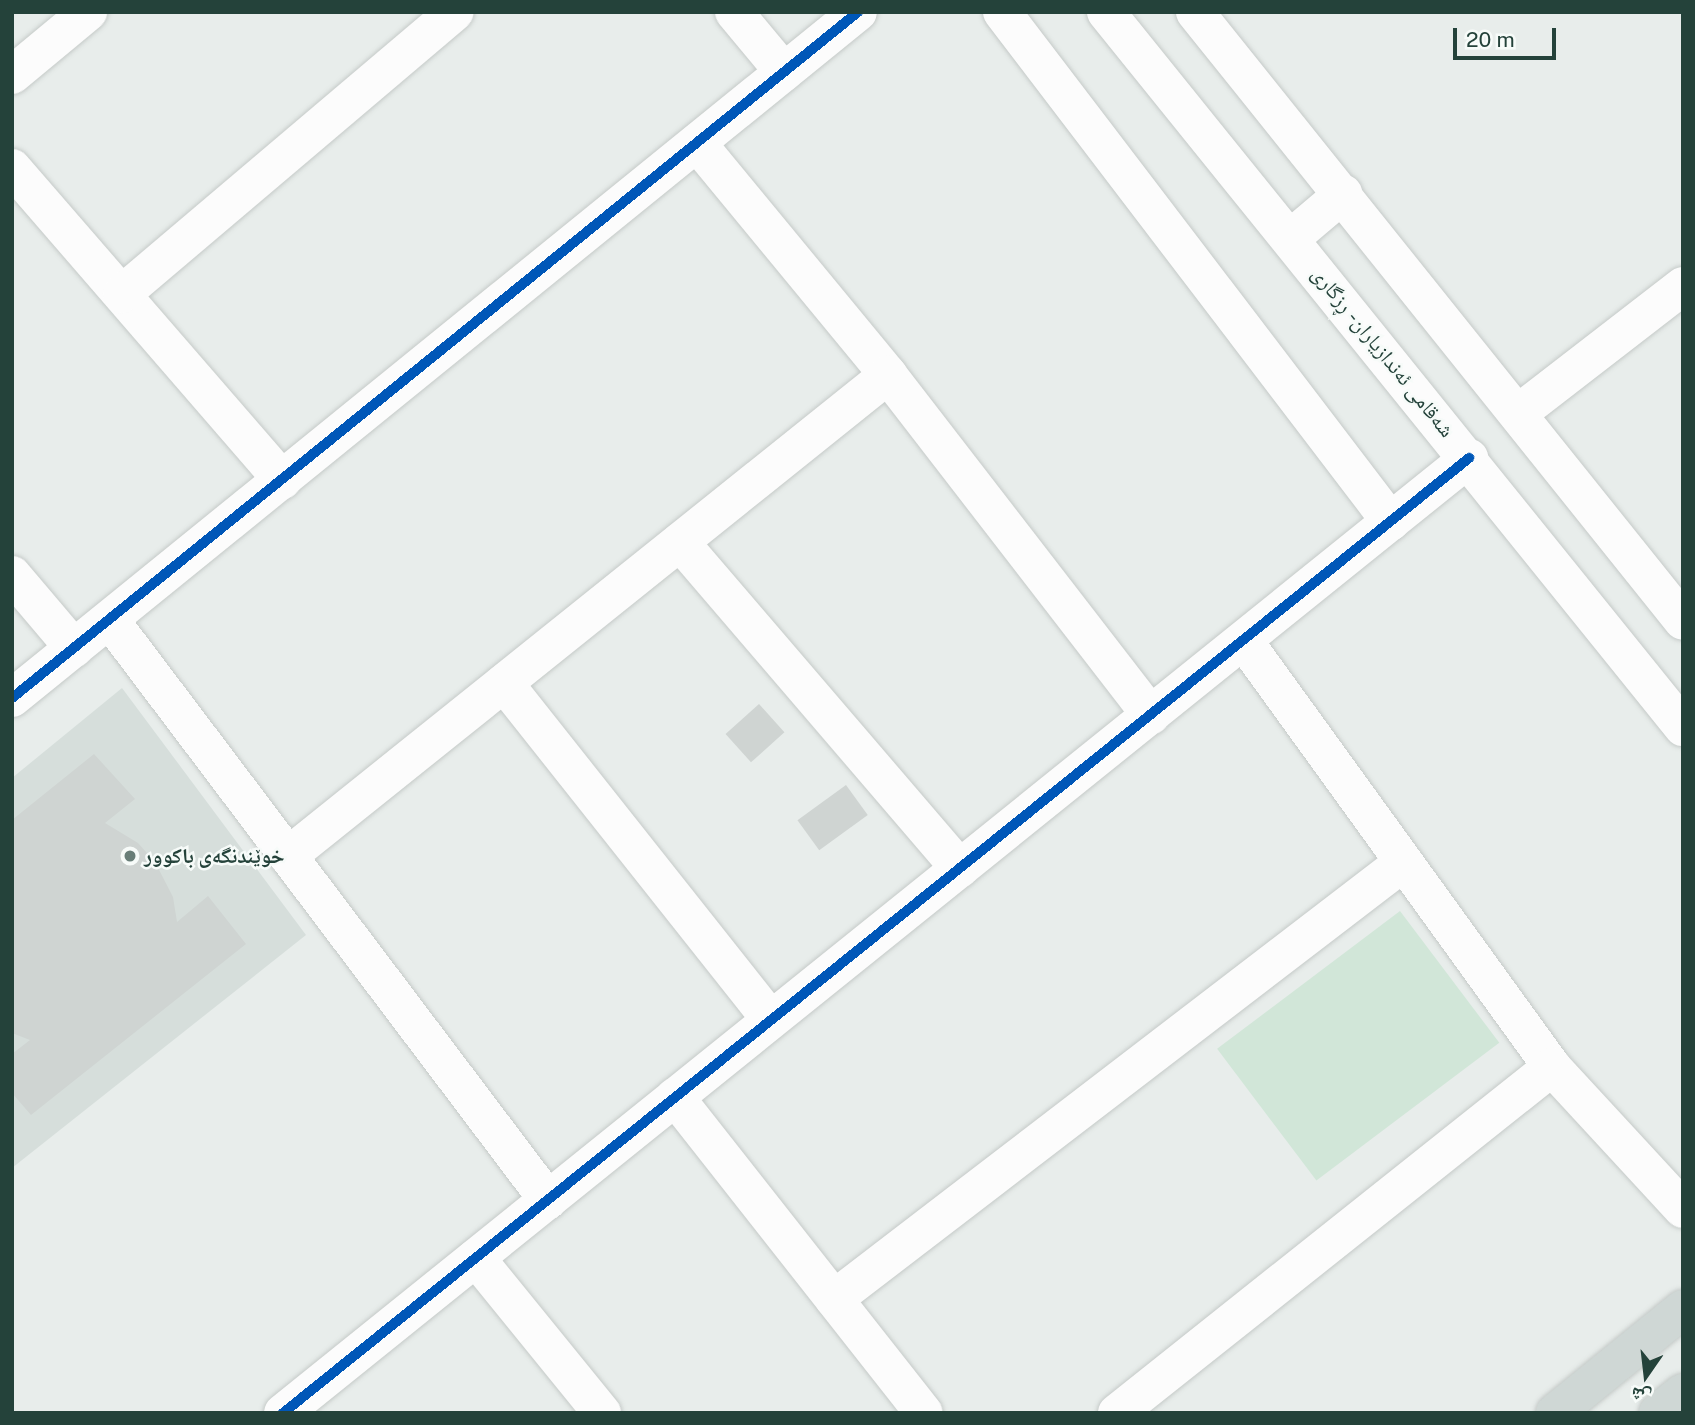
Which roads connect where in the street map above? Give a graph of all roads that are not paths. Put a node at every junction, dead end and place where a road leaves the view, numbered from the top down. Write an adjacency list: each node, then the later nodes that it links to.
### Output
1 (88, 12): 9 (street)
2 (455, 12): 15 (street)
3 (734, 12): 8 (street)
4 (858, 12): 8 (street)
5 (1002, 12): 20 (street)
6 (1106, 12): 13 (street, شەقامی ئەندازیاران - ڕزگاری)
7 (1195, 12): 12 (street)
8 (784, 72): 10 (street)
9 (12, 75)
10 (697, 143): 16 (street); 19 (street)
11 (12, 168): 15 (street)
12 (1343, 194): 13 (street); 17 (street)
13 (1290, 239): 18 (street, شەقامی ئەندازیاران - ڕزگاری)
14 (1683, 286): 17 (street)
15 (122, 294): 19 (street)
16 (888, 375): 21 (street); 29 (street)
17 (1520, 412): 24 (street)
18 (1469, 458): 20 (street); 30 (street, شەقامی ئەندازیاران - ڕزگاری)
19 (282, 480): 23 (street)
20 (1391, 522): 25 (street)
21 (680, 542): 27 (street); 33 (street)
22 (12, 575): 26 (street)
23 (110, 620): 26 (street); 31 (street)
24 (1683, 621)
25 (1244, 641): 29 (street); 32 (street)
26 (74, 648): 28 (street)
27 (504, 683): 31 (street); 34 (street)
28 (12, 698)
29 (1151, 715): 33 (street)
30 (1683, 727)
31 (288, 856): 37 (street)
32 (1404, 862): 35 (street); 40 (street)
33 (960, 869): 34 (street)
34 (769, 1017): 36 (street)
35 (1552, 1067): 38 (street); 46 (street)
36 (675, 1097): 37 (street); 40 (street)
37 (548, 1200): 39 (street)
38 (1683, 1209)
39 (476, 1258): 43 (street); 44 (street)
40 (835, 1299): 45 (street)
41 (1683, 1310): 47 (main road)
42 (1683, 1393): 48 (main road)
43 (283, 1413)
44 (602, 1413)
45 (924, 1413)
46 (1117, 1413)
47 (1555, 1413)
48 (1658, 1413)

